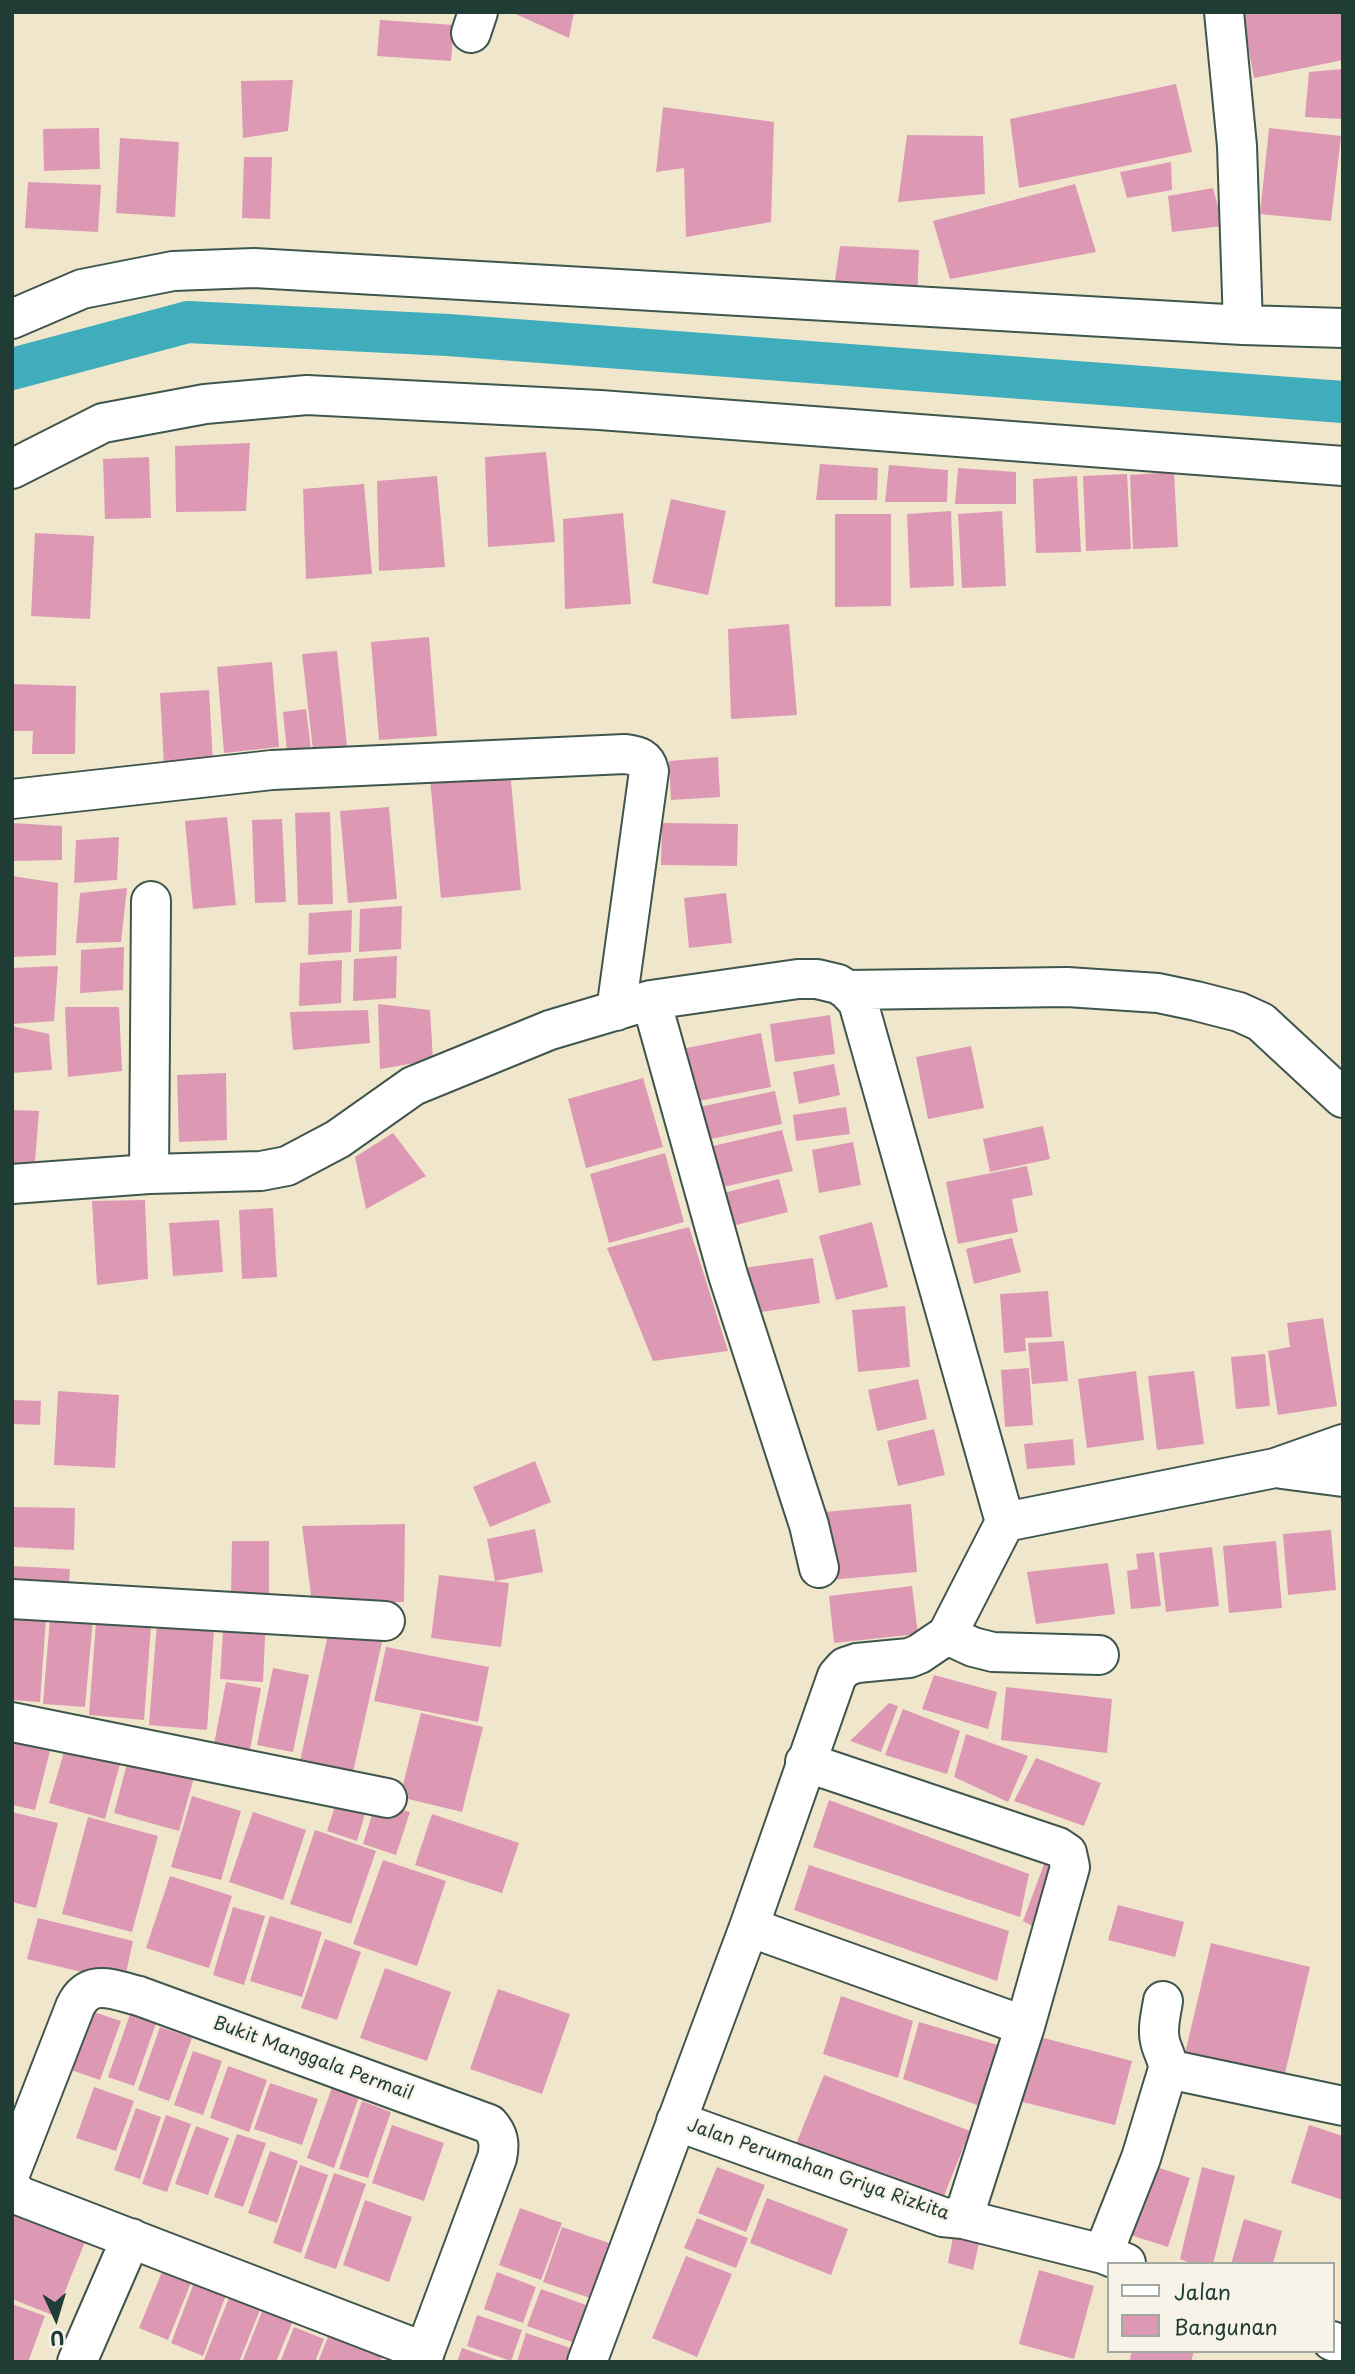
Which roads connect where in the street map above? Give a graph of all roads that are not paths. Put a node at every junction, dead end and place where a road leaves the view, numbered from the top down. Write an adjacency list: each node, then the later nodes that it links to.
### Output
1 (1224, 12): 3 (street)
2 (12, 319): 3 (street)
3 (1243, 325): 4 (street)
4 (1343, 328)
5 (1343, 466): 6 (street)
6 (12, 469)
7 (12, 799): 10 (street)
8 (151, 901): 12 (street)
9 (847, 990): 10 (street); 11 (street); 17 (street)
10 (634, 1005): 12 (street); 18 (street)
11 (1343, 1098)
12 (149, 1174): 13 (street)
13 (12, 1184)
14 (1343, 1444): 15 (street)
15 (1275, 1468): 16 (street); 17 (street)
16 (1343, 1477)
17 (1005, 1522): 21 (street, Jalan Perumahan Griya Rizkita)
18 (819, 1568)
19 (12, 1599): 20 (street)
20 (385, 1621)
21 (947, 1635): 22 (street); 24 (street, Jalan Perumahan Griya Rizkita)
22 (1100, 1655)
23 (12, 1722): 25 (street)
24 (805, 1762): 26 (street, Jalan Perumahan Griya Rizkita); 28 (street, Jalan Perumahan Griya Rizkita)
25 (387, 1798)
26 (749, 1927): 28 (street); 31 (street, Jalan Perumahan Griya Rizkita)
27 (1163, 2001): 29 (street)
28 (1025, 2026): 34 (street, Jalan Perumahan Griya Rizkita)
29 (1168, 2068): 30 (street); 36 (street)
30 (1343, 2105)
31 (676, 2121): 34 (street, Jalan Perumahan Griya Rizkita); 39 (street)
32 (12, 2169): 37 (street, Bukit Manggala Permail)
33 (12, 2188): 35 (street, Bukit Manggala Permail)
34 (963, 2219): 36 (street)
35 (131, 2238): 37 (street, Bukit Manggala Permail); 38 (street)
36 (1115, 2259)
37 (423, 2357)
38 (76, 2362)
39 (587, 2362)

